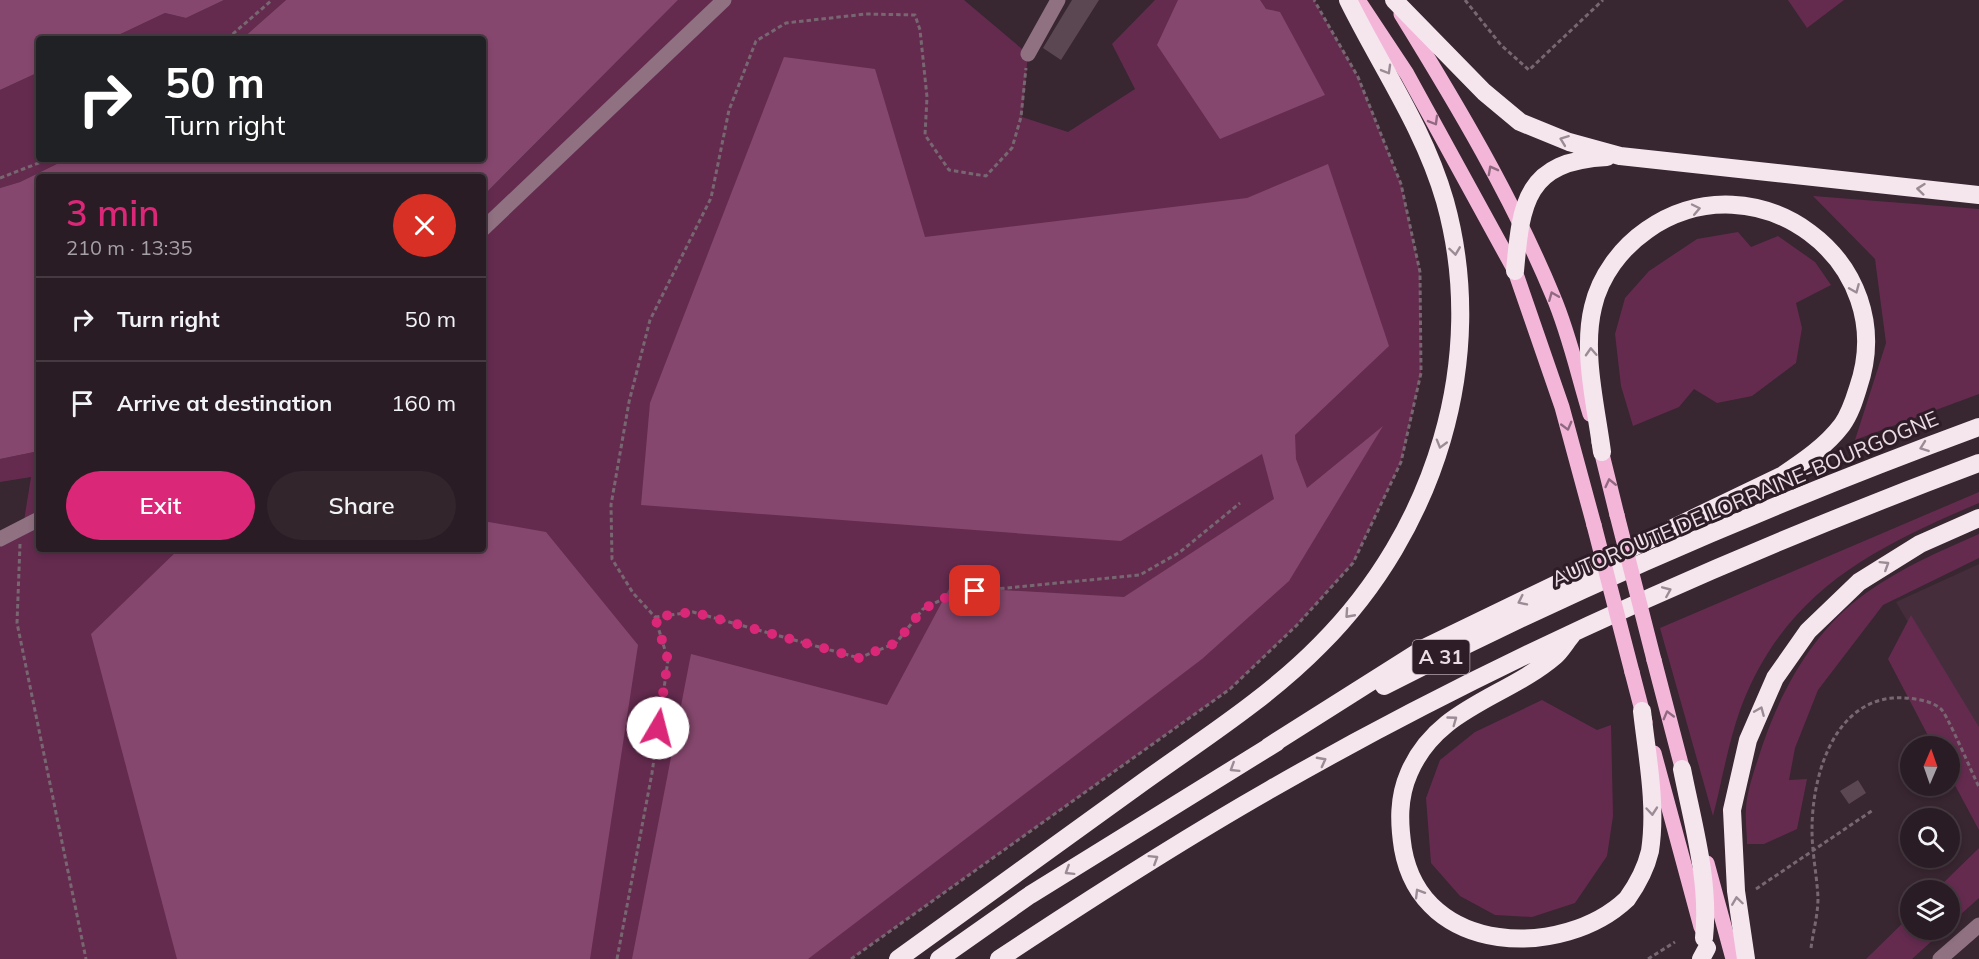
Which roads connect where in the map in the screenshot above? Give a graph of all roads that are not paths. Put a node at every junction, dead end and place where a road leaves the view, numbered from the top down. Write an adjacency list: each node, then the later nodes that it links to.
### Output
1 (724, 0): 10 (street)
2 (1058, 0): 6 (street)
3 (1348, 0): 24 (highway, one-way to 24)
4 (1358, 0): 11 (main road, one-way to 11)
5 (1393, 0): 7 (highway, one-way to 5); 9 (main road, one-way to 5)
6 (1028, 54)
7 (1620, 156): 8 (highway, one-way to 7); 9 (highway)
8 (1979, 195)
9 (1519, 222): 11 (highway); 13 (main road, one-way to 9)
10 (486, 226)
11 (1515, 271): 19 (main road, one-way to 19, bridge)
12 (1979, 427): 20 (highway, AUTOROUTE DE LORRAINE-BOURGOGNE / A 31, one-way to 20)
13 (1602, 452): 20 (highway, one-way to 20); 21 (main road, one-way to 13, bridge)
14 (1979, 463): 18 (highway, A 31, one-way to 14)
15 (1979, 518): 28 (highway, one-way to 15)
16 (36, 520): 17 (street)
17 (0, 539)
18 (1575, 631): 19 (highway, one-way to 18); 26 (highway, A 31, one-way to 18)
19 (1642, 711): 23 (main road)
20 (1268, 747): 25 (highway, AUTOROUTE DE LORRAINE-BOURGOGNE / A 31, one-way to 25)
21 (1682, 769): 23 (highway); 27 (main road)
22 (1979, 925): 29 (street)
23 (1705, 951)
24 (898, 959)
25 (939, 959)
26 (999, 959)
27 (1733, 959)
28 (1746, 959)
29 (1940, 959)

